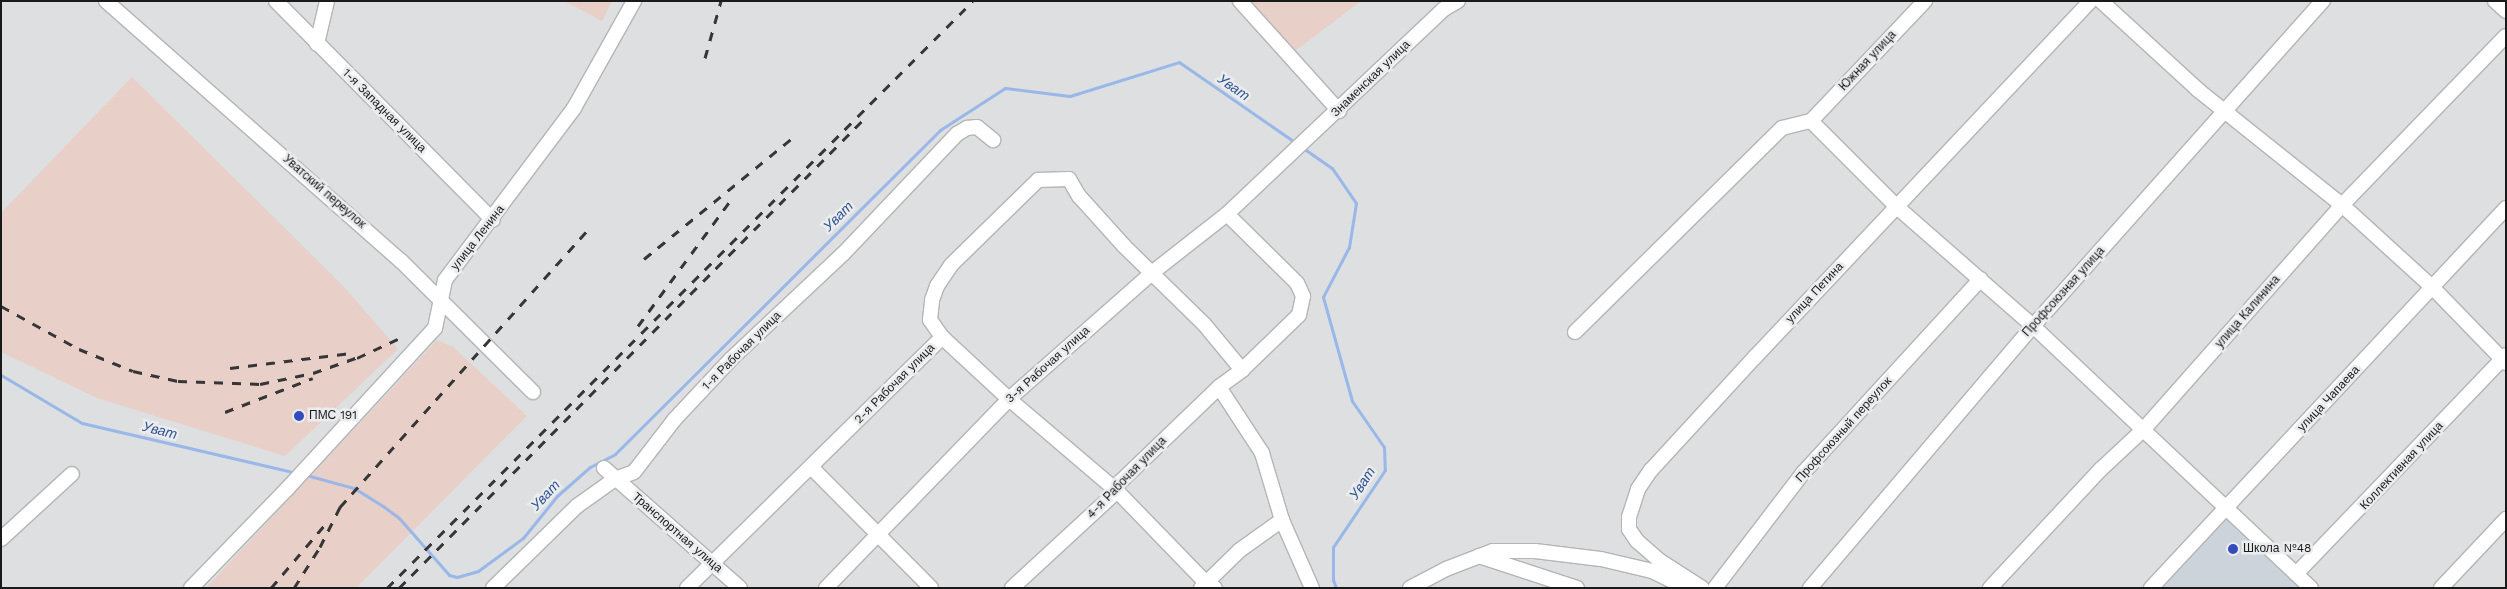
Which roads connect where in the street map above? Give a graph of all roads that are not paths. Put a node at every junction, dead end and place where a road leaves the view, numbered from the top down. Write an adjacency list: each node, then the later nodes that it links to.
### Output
1 (106, 1): 28 (street, Уватский переулок)
2 (276, 1): 14 (street, 1-я Западная улица)
3 (327, 1): 14 (street)
4 (634, 1): 24 (street, улица Ленина)
5 (1240, 1): 15 (street)
6 (1458, 1): 15 (street, Знаменская улица)
7 (1925, 1): 17 (street, Южная улица)
8 (2092, 1): 21 (street, улица Петина)
9 (2101, 1): 16 (street)
10 (2322, 1): 16 (street, Профсоюзная улица)
11 (2495, 1): 12 (street)
12 (2506, 11)
13 (2506, 36): 20 (street, улица Калинина)
14 (317, 44): 24 (street, 1-я Западная улица)
15 (1339, 111): 19 (street, Знаменская улица)
16 (2224, 112): 20 (street); 29 (street, Профсоюзная улица)
17 (1811, 121): 21 (street); 30 (street)
18 (993, 140): 41 (street, 1-я Рабочая улица)
19 (1285, 159): 23 (street, 3-я Рабочая улица)
20 (2342, 206): 27 (street); 37 (street, улица Калинина)
21 (1896, 207): 26 (street); 63 (street, улица Петина)
22 (2506, 208): 27 (street, улица Чапаева)
23 (1227, 214): 25 (street, 3-я Рабочая улица); 33 (street, 4-я Рабочая улица)
24 (493, 220): 28 (street, улица Ленина)
25 (1153, 272): 31 (street, 2-я Рабочая улица); 33 (street); 36 (street, 3-я Рабочая улица)
26 (1981, 279): 29 (street); 64 (street, Профсоюзный переулок)
27 (2432, 287): 32 (street); 43 (street, улица Чапаева)
28 (442, 299): 35 (street, Уватский переулок); 52 (street, улица Ленина)
29 (2033, 326): 37 (street); 65 (street, Профсоюзная улица)
30 (1575, 332)
31 (942, 337): 36 (street); 39 (street, 2-я Рабочая улица)
32 (2505, 359): 50 (street, Коллективная улица)
33 (1242, 370): 34 (street, 4-я Рабочая улица)
34 (1219, 386): 42 (street, 4-я Рабочая улица); 45 (street)
35 (533, 392)
36 (1008, 399): 42 (street); 46 (street, 3-я Рабочая улица)
37 (2142, 430): 43 (street); 66 (street, улица Калинина)
38 (604, 468): 41 (street, Транспортная улица)
39 (812, 468): 46 (street); 49 (street, 2-я Рабочая улица)
40 (72, 474): 47 (street)
41 (614, 479): 49 (street, Транспортная улица); 53 (street, 1-я Рабочая улица)
42 (1117, 491): 51 (street); 58 (street, 4-я Рабочая улица)
43 (2229, 508): 50 (street); 67 (street, улица Чапаева)
44 (2506, 518): 69 (street)
45 (1282, 520): 51 (street); 59 (street)
46 (878, 537): 56 (street, 3-я Рабочая улица); 57 (street)
47 (1, 539)
48 (1479, 556): 60 (street); 61 (street); 62 (street)
49 (711, 564): 54 (street, 2-я Рабочая улица); 55 (street, Транспортная улица)
50 (2296, 574): 68 (street)
51 (1208, 586)
52 (191, 588)
53 (492, 588)
54 (687, 588)
55 (740, 588)
56 (826, 588)
57 (931, 588)
58 (1012, 588)
59 (1312, 588)
60 (1410, 588)
61 (1577, 588)
62 (1687, 588)
63 (1702, 588)
64 (1715, 588)
65 (1810, 588)
66 (1990, 588)
67 (2151, 588)
68 (2311, 588)
69 (2441, 588)

